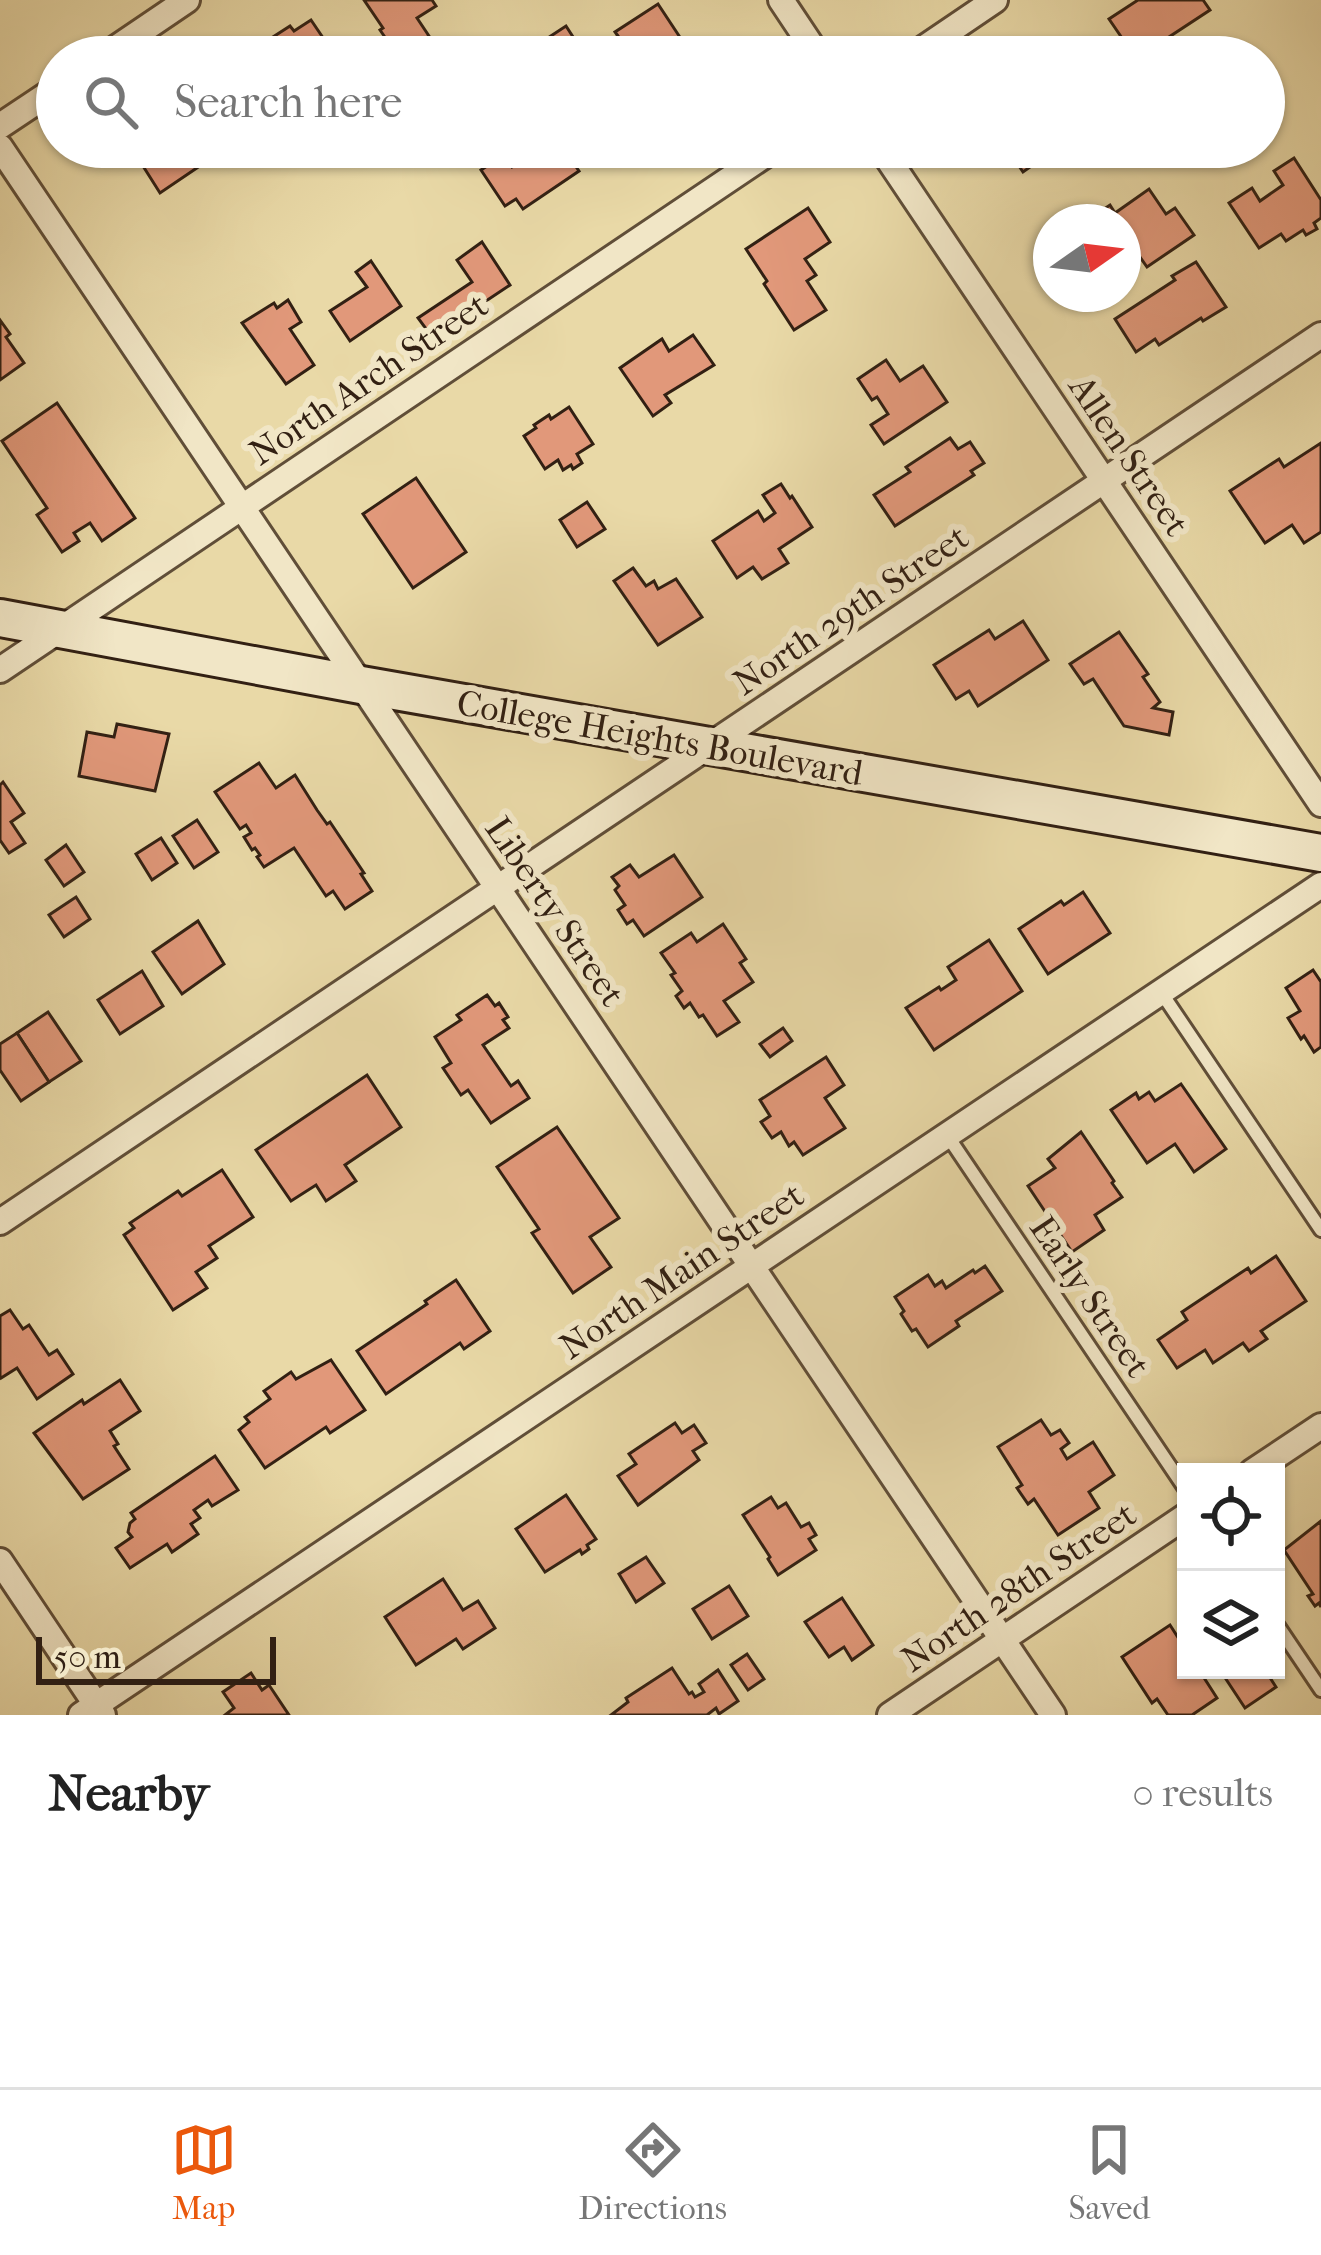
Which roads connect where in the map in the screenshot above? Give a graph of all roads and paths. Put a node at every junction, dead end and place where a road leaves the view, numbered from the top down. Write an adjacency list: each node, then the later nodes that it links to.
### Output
1 (188, 0): 4 (street)
2 (781, 0): 5 (street)
3 (995, 0): 6 (street)
4 (134, 36)
5 (805, 36)
6 (941, 36)
7 (36, 102): 8 (street)
8 (0, 126)
9 (0, 148): 14 (street, Liberty Street)
10 (746, 168): 14 (street, North Arch Street)
11 (894, 168): 13 (street, Allen Street)
12 (1321, 335): 13 (street, North 29th Street)
13 (1105, 482): 19 (street, North 29th Street); 20 (street, Allen Street)
14 (242, 507): 16 (street, North Arch Street); 18 (street, Liberty Street)
15 (0, 618): 16 (street, College Heights Boulevard)
16 (61, 628): 17 (street, North Arch Street); 18 (street, College Heights Boulevard)
17 (0, 670)
18 (361, 685): 19 (street, College Heights Boulevard); 23 (street, Liberty Street)
19 (713, 745): 21 (street, College Heights Boulevard); 23 (street, North 29th Street)
20 (1321, 804)
21 (1321, 853)
22 (1321, 885): 24 (street, North Main Street)
23 (498, 889): 26 (street, North 29th Street); 28 (street, Liberty Street)
24 (1161, 992): 25 (street, North Main Street); 27 (lane)
25 (947, 1135): 28 (street, North Main Street); 31 (lane, Early Street)
26 (0, 1222)
27 (1321, 1230)
28 (752, 1266): 35 (street, Liberty Street); 37 (street, North Main Street)
29 (1321, 1426): 30 (street)
30 (1266, 1463)
31 (1177, 1477)
32 (1177, 1522): 35 (street, North 28th Street)
33 (0, 1561): 37 (street)
34 (1285, 1636): 36 (lane)
35 (1002, 1640): 38 (street, North 28th Street); 39 (street, Liberty Street)
36 (1321, 1690)
37 (94, 1712)
38 (890, 1715)
39 (1053, 1715)

